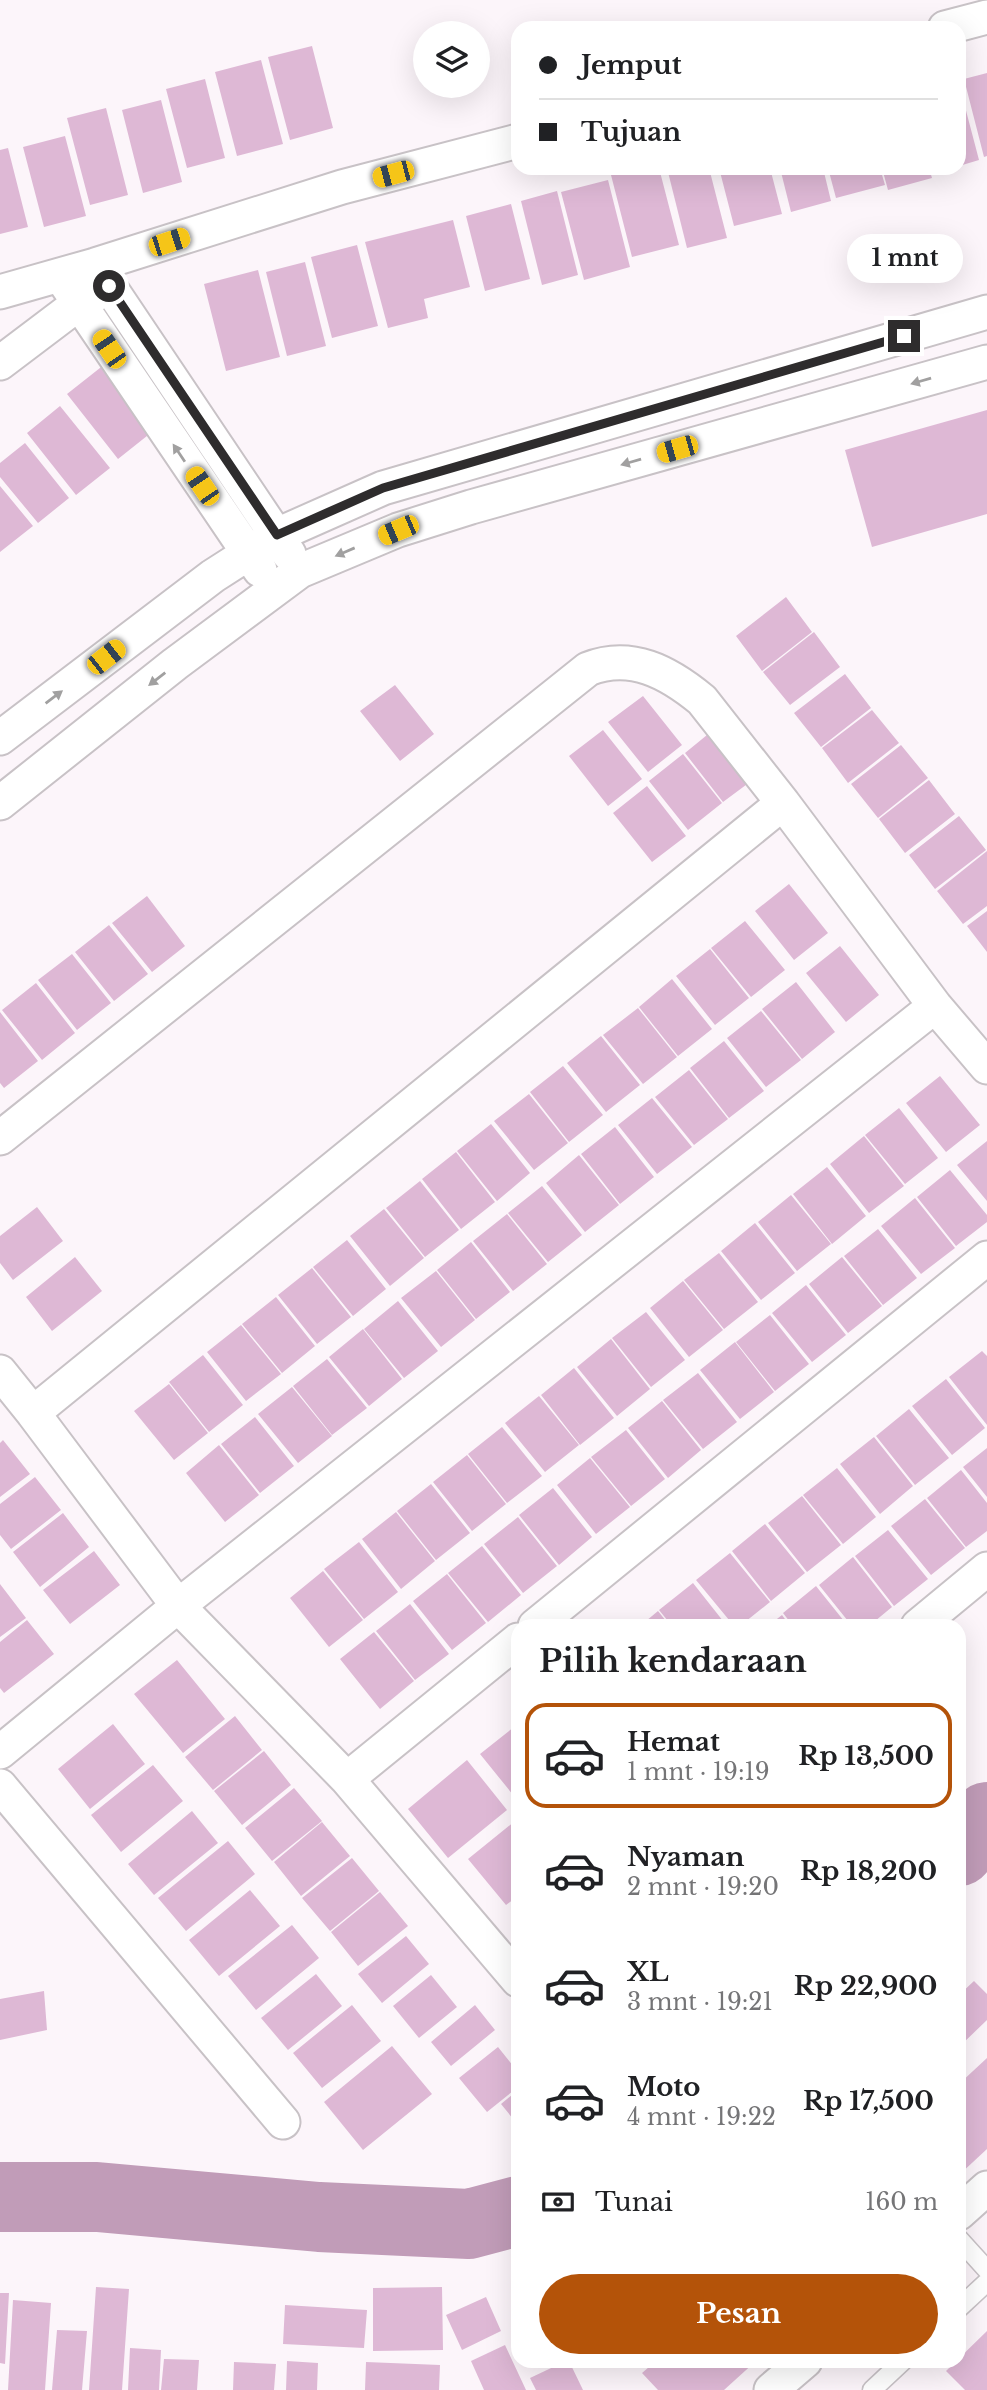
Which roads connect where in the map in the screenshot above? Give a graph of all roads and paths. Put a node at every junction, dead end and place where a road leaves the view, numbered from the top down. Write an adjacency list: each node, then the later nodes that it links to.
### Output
1 (987, 17): 2 (street)
2 (966, 22)
3 (511, 143): 5 (street)
4 (60, 275): 5 (street); 6 (street); 7 (street)
5 (102, 276): 7 (street); 11 (street)
6 (0, 292)
7 (78, 304): 10 (street); 12 (street, one-way to 7)
8 (985, 319): 11 (street)
9 (987, 362): 13 (street, one-way to 13)
10 (0, 363)
11 (277, 535): 12 (street); 13 (street)
12 (248, 554): 13 (street); 14 (street, one-way to 12)
13 (287, 580): 15 (street, one-way to 15)
14 (0, 738)
15 (0, 803)
16 (783, 803): 17 (street); 19 (street); 22 (street)
17 (935, 1006): 18 (street); 24 (street)
18 (987, 1067)
19 (0, 1138)
20 (987, 1258): 25 (street)
21 (0, 1372): 22 (street)
22 (33, 1413): 24 (street)
23 (987, 1569): 26 (street)
24 (178, 1606): 28 (street); 29 (street)
25 (544, 1619)
26 (926, 1619)
27 (511, 1646): 29 (street)
28 (0, 1752)
29 (348, 1779): 31 (street)
30 (0, 1786): 32 (street)
31 (511, 1962)
32 (283, 2122)
33 (987, 2188): 34 (street)
34 (966, 2207)
35 (966, 2247): 36 (lane)
36 (987, 2270)
37 (987, 2282): 38 (lane)
38 (966, 2302)
39 (796, 2368): 41 (street)
40 (896, 2368): 42 (lane)
41 (771, 2390)
42 (872, 2390)

